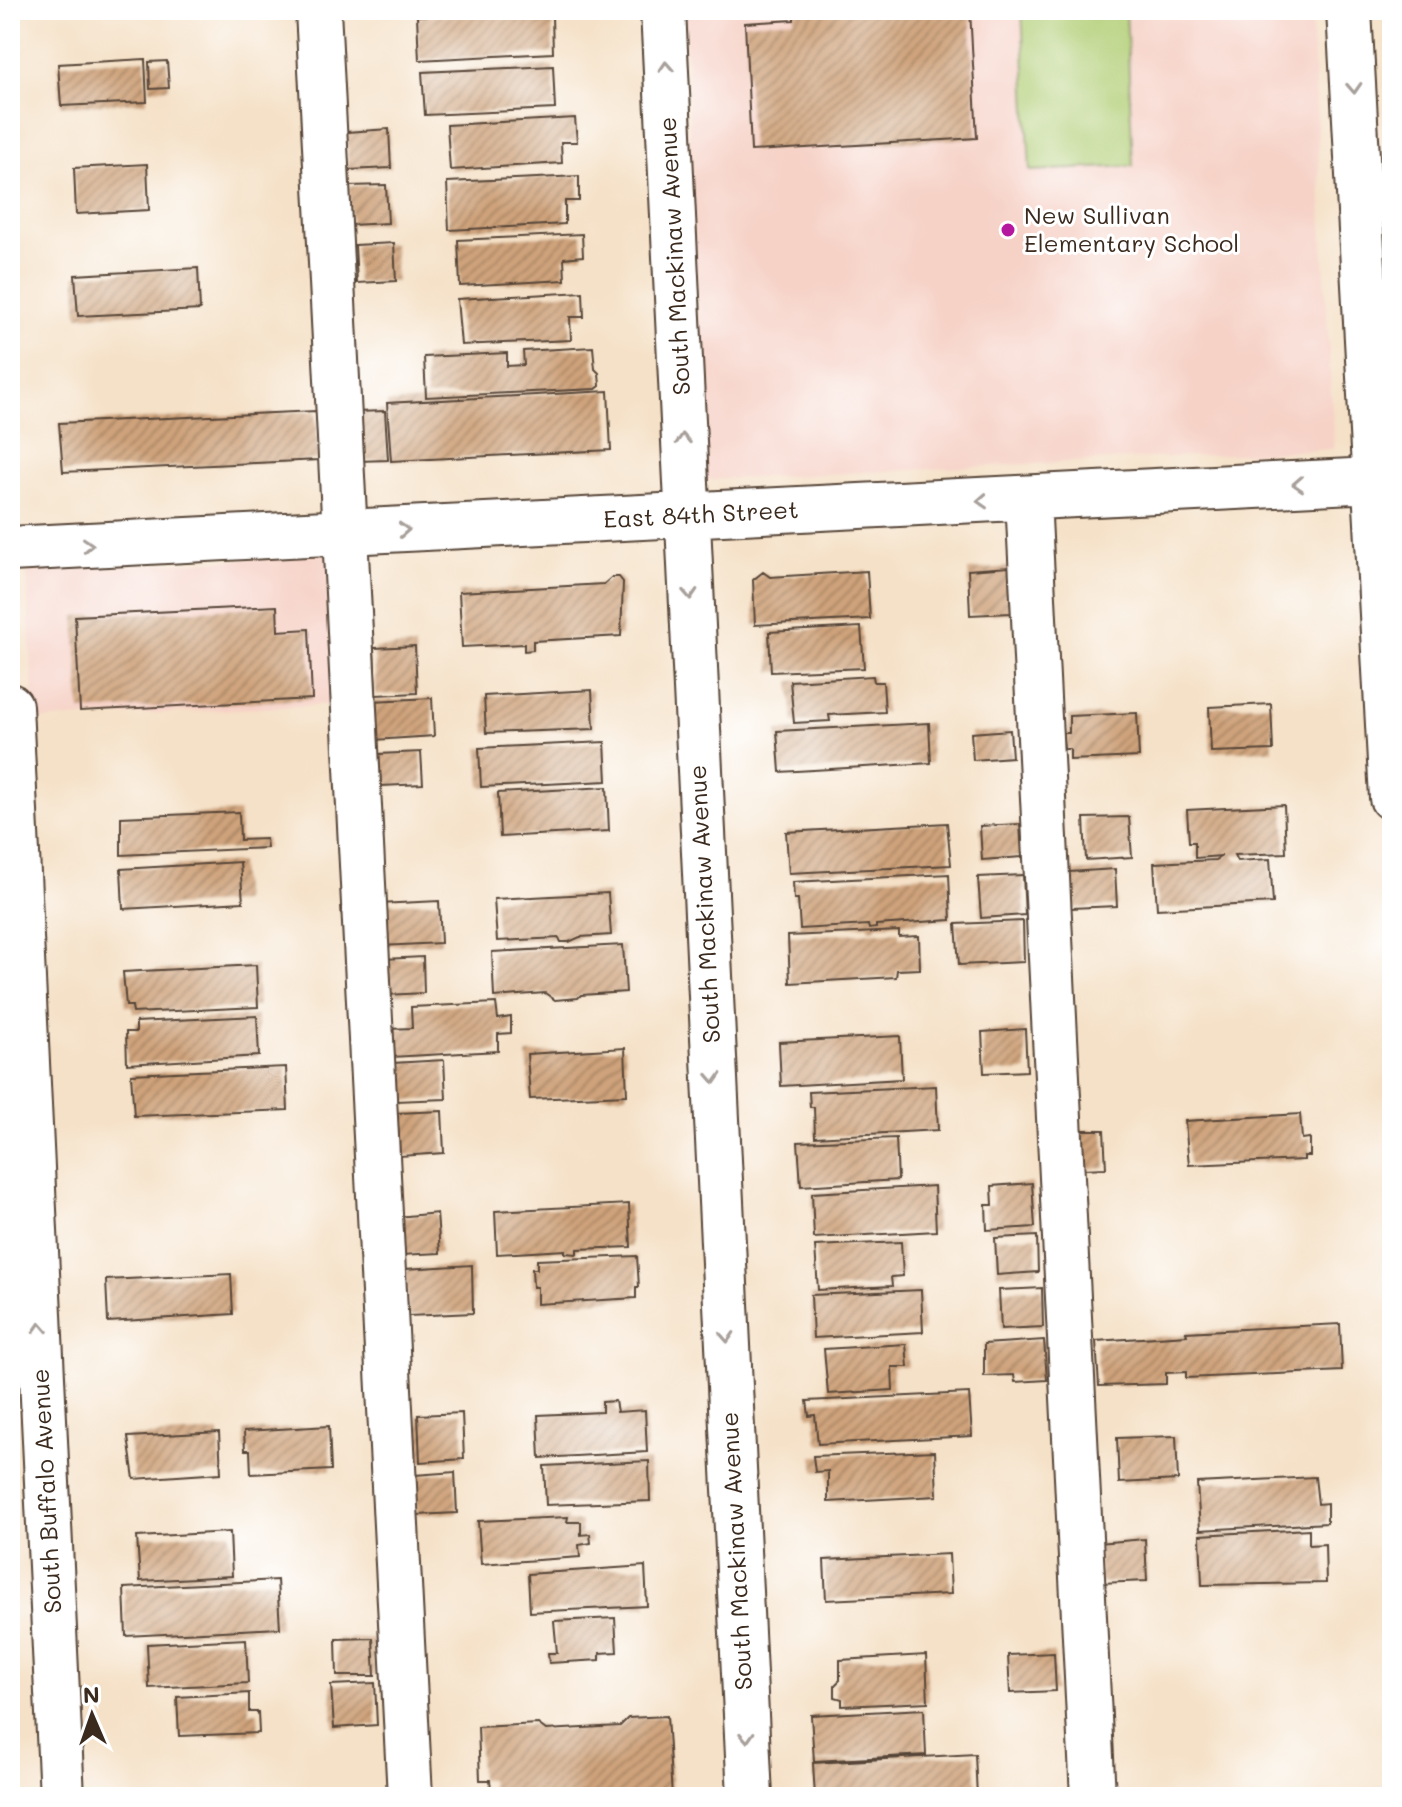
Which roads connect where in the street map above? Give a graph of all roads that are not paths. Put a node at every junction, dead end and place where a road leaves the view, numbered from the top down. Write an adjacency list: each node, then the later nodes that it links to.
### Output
1 (318, 10): 7 (street)
2 (663, 10): 6 (street, South Mackinaw Avenue, one-way to 2)
3 (1349, 10): 4 (street, one-way to 4)
4 (1384, 480): 5 (street, East 84th Street, one-way to 5); 10 (street)
5 (1028, 498): 6 (street, East 84th Street, one-way to 6); 14 (street)
6 (686, 516): 7 (street, East 84th Street, one-way to 6); 13 (street, South Mackinaw Avenue, one-way to 13)
7 (345, 533): 8 (street, East 84th Street, one-way to 7); 12 (street)
8 (10, 549)
9 (10, 706): 11 (street, South Buffalo Avenue, one-way to 9)
10 (1392, 798)
11 (62, 1797)
12 (410, 1797)
13 (750, 1797)
14 (1093, 1797)

